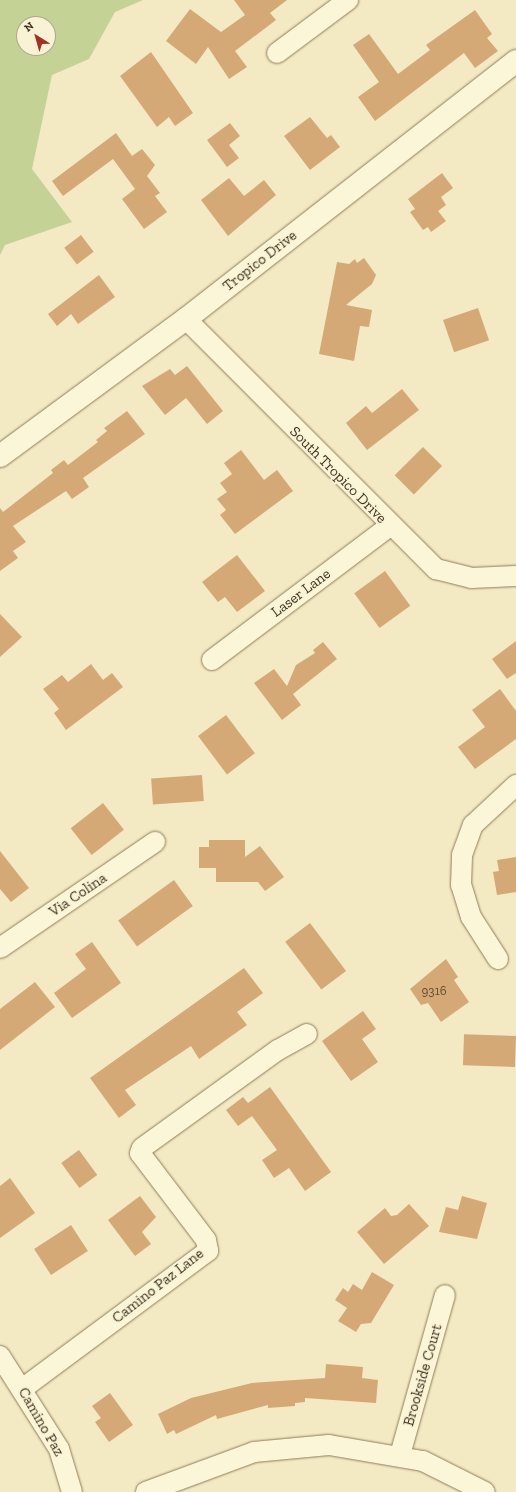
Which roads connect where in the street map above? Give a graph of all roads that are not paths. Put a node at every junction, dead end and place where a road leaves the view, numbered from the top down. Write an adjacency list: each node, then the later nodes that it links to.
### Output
1 (348, 0): 2 (street)
2 (277, 53)
3 (516, 61): 4 (street, Tropico Drive)
4 (186, 319): 5 (street, Tropico Drive); 6 (street, South Tropico Drive)
5 (0, 456)
6 (390, 526): 7 (street, South Tropico Drive); 8 (street, Laser Lane)
7 (516, 576)
8 (212, 660)
9 (516, 784): 12 (street)
10 (156, 842): 11 (street, Via Colina)
11 (0, 948)
12 (498, 958)
13 (307, 1034): 16 (street, Camino Paz Lane)
14 (445, 1295): 17 (street, Brookside Court)
15 (0, 1356): 16 (street, Camino Paz)
16 (22, 1388): 18 (street, Camino Paz)
17 (400, 1455): 19 (street); 20 (street)
18 (72, 1492)
19 (146, 1492)
20 (485, 1492)

